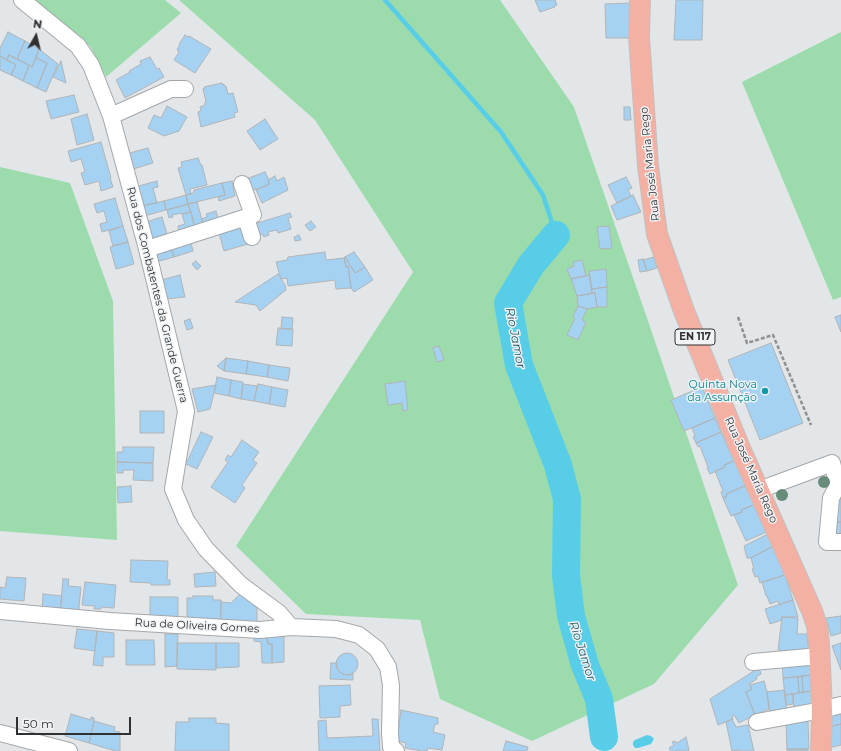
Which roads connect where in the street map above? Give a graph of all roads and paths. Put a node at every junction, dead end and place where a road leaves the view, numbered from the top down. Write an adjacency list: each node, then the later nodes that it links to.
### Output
1 (22, 0): 4 (street, Rua dos Combatentes da Grande Guerra)
2 (640, 0): 12 (main road, Rua José Maria Rego / EN 117)
3 (184, 89): 4 (street)
4 (111, 116): 8 (street, Rua dos Combatentes da Grande Guerra)
5 (242, 184): 6 (street)
6 (246, 218): 7 (street); 8 (street)
7 (252, 237)
8 (147, 249): 15 (street, Rua dos Combatentes da Grande Guerra)
9 (738, 317): 10 (path)
10 (811, 425)
11 (836, 460): 12 (street); 13 (street)
12 (759, 490): 16 (main road, Rua José Maria Rego / EN 117)
13 (841, 542)
14 (0, 611): 15 (street, Rua de Oliveira Gomes)
15 (291, 627): 23 (street, Rua de Oliveira Gomes)
16 (820, 656): 17 (street); 19 (main road, EN 117)
17 (753, 662)
18 (841, 705): 19 (street)
19 (822, 710): 20 (street); 24 (main road, EN 117)
20 (757, 722)
21 (0, 733): 22 (street)
22 (69, 751)
23 (396, 751)
24 (821, 751)

